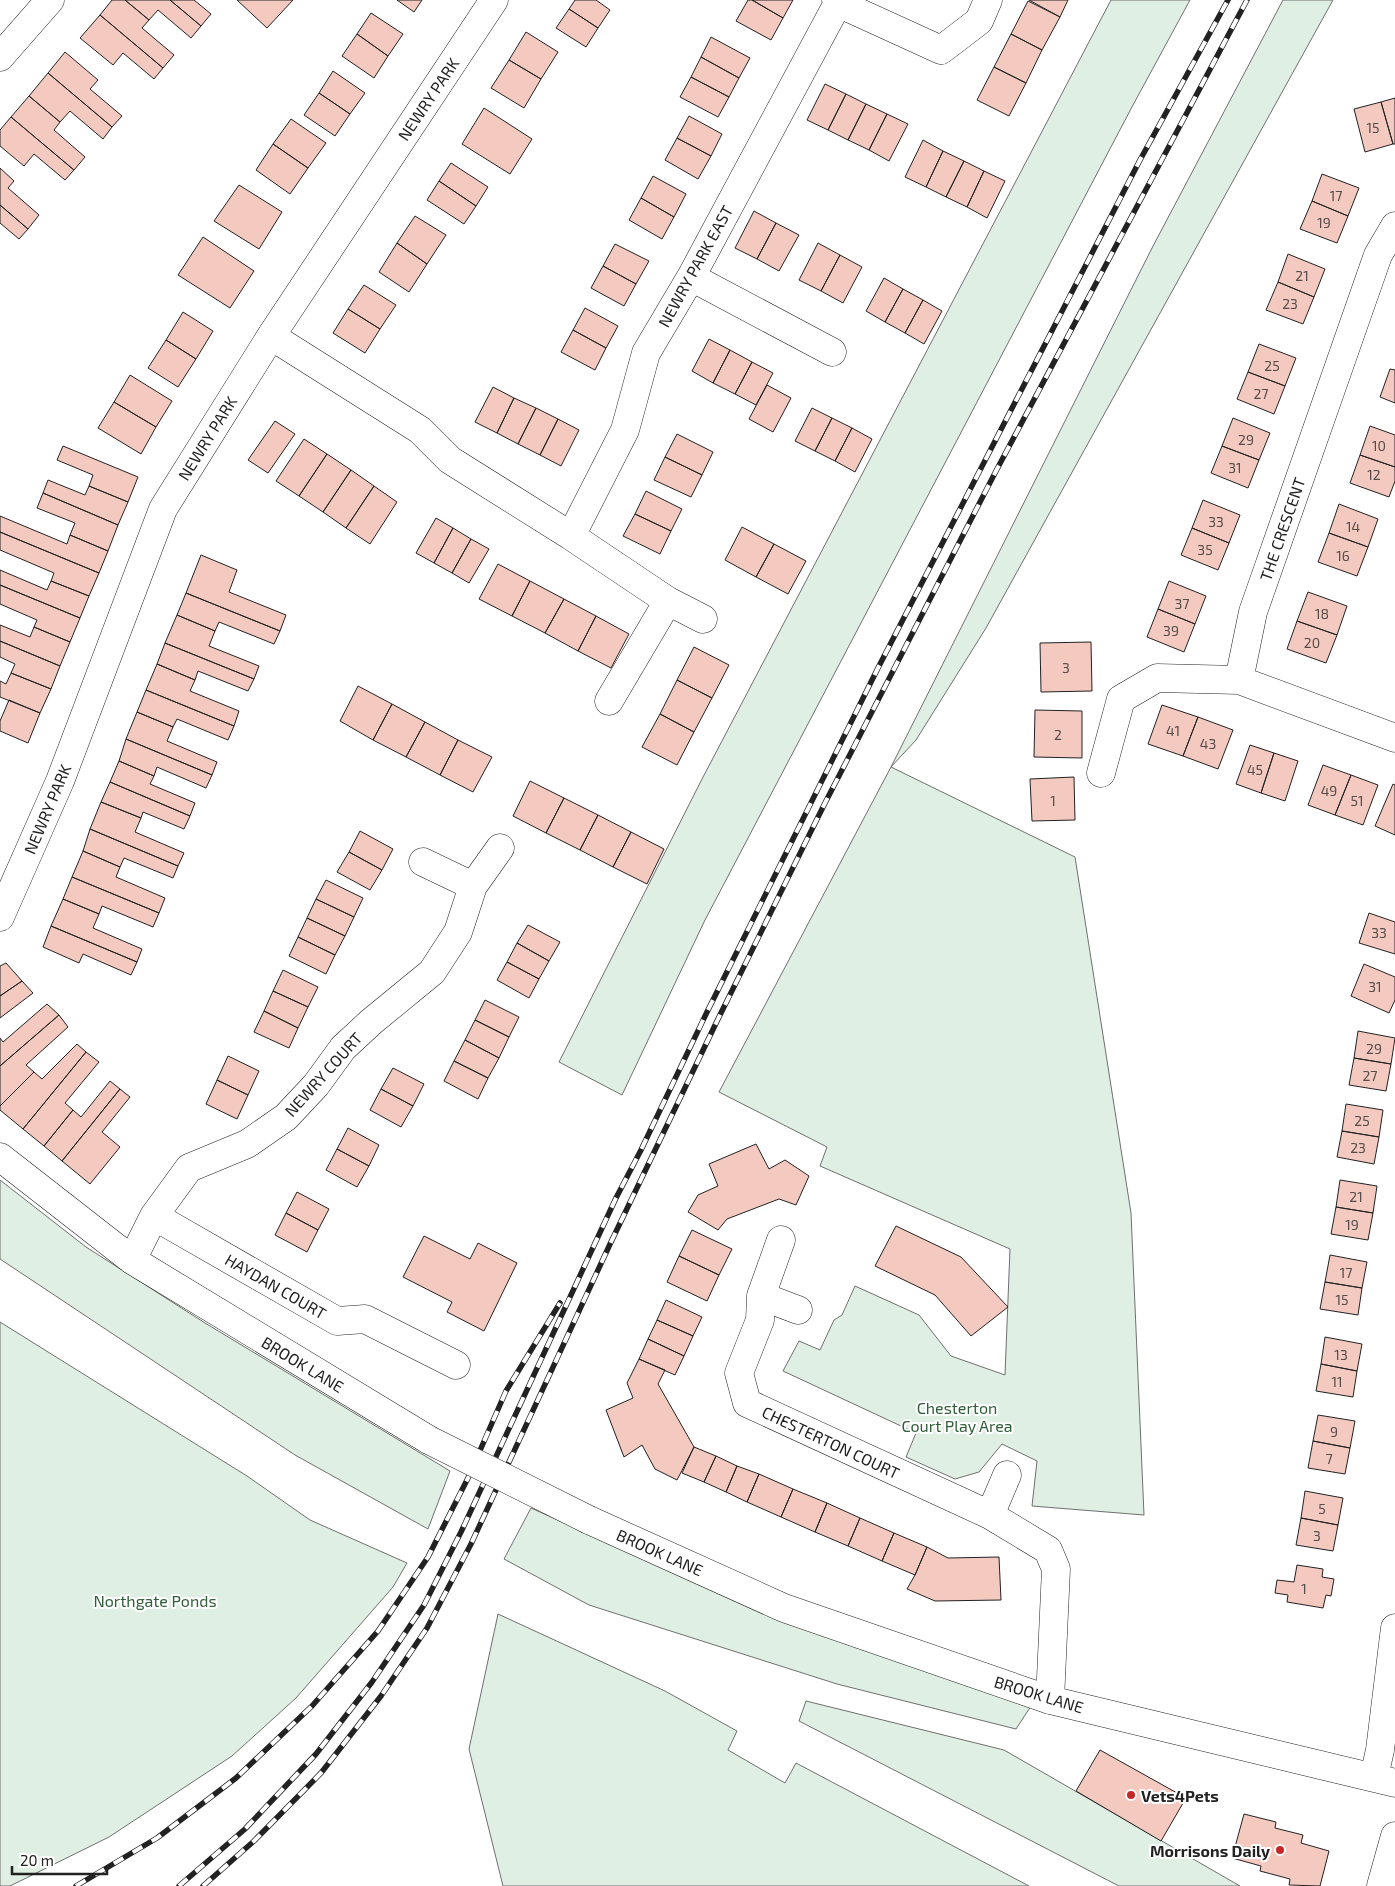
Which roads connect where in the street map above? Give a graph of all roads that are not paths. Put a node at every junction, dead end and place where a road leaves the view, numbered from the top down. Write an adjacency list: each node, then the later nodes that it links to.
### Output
1 (50, 0): 5 (street)
2 (494, 0): 8 (street, NEWRY PARK)
3 (988, 0): 4 (street, NEWRY PARK EAST)
4 (837, 2): 7 (street, NEWRY PARK EAST)
5 (0, 58)
6 (1395, 226): 13 (street, THE CRESCENT)
7 (691, 277): 9 (street); 10 (street, NEWRY PARK EAST)
8 (271, 336): 10 (street); 20 (street, NEWRY PARK)
9 (832, 352)
10 (571, 536): 11 (street)
11 (668, 600): 12 (street); 14 (street)
12 (703, 618)
13 (1239, 680): 15 (street); 16 (street)
14 (609, 701)
15 (1395, 738)
16 (1101, 773)
17 (500, 848): 19 (street, NEWRY COURT)
18 (423, 862): 19 (street)
19 (473, 886): 22 (street, NEWRY COURT)
20 (0, 917)
21 (0, 1157): 24 (street, BROOK LANE)
22 (154, 1216): 24 (street, NEWRY COURT); 27 (street, HAYDAN COURT)
23 (781, 1240): 25 (street, CHESTERTON COURT)
24 (132, 1260): 31 (street, BROOK LANE, bridge)
25 (762, 1296): 26 (street); 29 (street, CHESTERTON COURT)
26 (798, 1310)
27 (456, 1365)
28 (1007, 1475): 29 (street)
29 (990, 1515): 31 (street, CHESTERTON COURT)
30 (1395, 1628): 32 (street)
31 (1050, 1700): 32 (street, BROOK LANE)
32 (1385, 1780)
33 (1395, 1836): 34 (street)
34 (1380, 1886)

